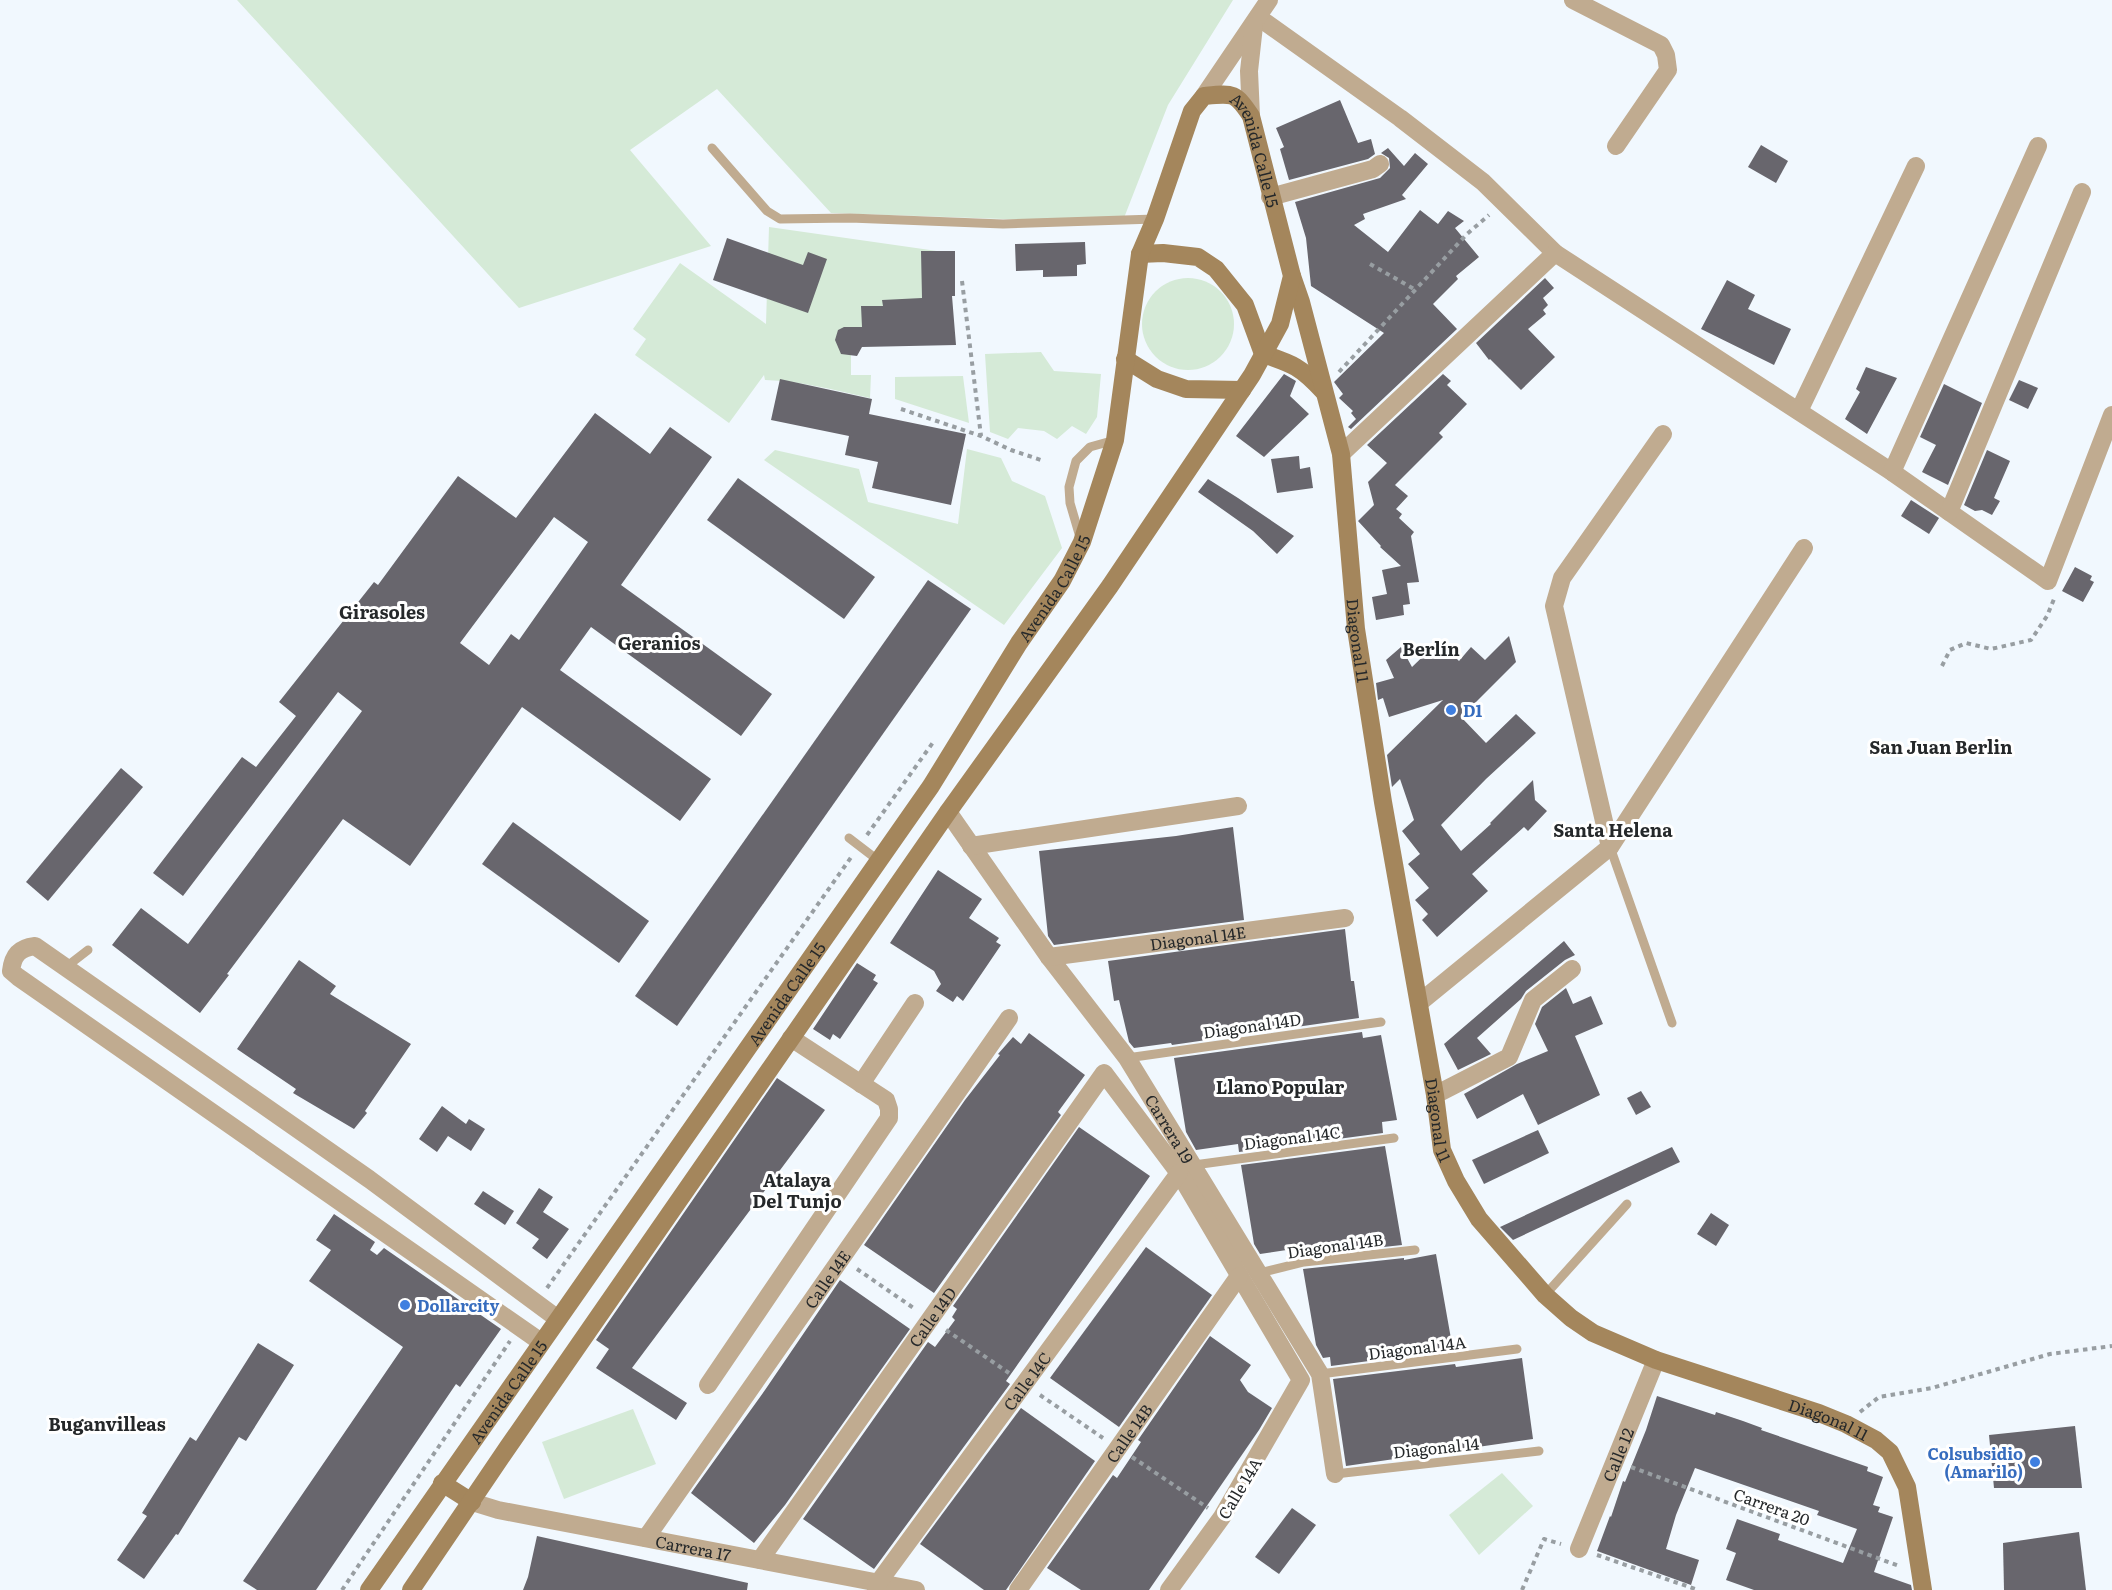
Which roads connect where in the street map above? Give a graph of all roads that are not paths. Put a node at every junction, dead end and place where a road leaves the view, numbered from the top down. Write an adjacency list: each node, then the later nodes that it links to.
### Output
1 (1269, 0): 3 (street)
2 (1574, 0): 6 (street)
3 (1256, 20): 4 (street); 5 (street); 14 (street)
4 (1204, 96): 5 (main road, Avenida Calle 15); 13 (main road, Avenida Calle 15)
5 (1251, 117): 12 (main road, Avenida Calle 15)
6 (1616, 146)
7 (2038, 146): 27 (street)
8 (712, 148): 13 (lane)
9 (1380, 164): 12 (street)
10 (1916, 166): 21 (street)
11 (2082, 192): 28 (street)
12 (1270, 197): 16 (main road, Avenida Calle 15)
13 (1155, 219): 15 (main road, Avenida Calle 15)
14 (1555, 252): 21 (street); 26 (street)
15 (1140, 254): 17 (main road); 18 (main road, Avenida Calle 15)
16 (1292, 276): 17 (main road, Avenida Calle 15); 20 (main road, Diagonal 11)
17 (1263, 354): 19 (main road, Avenida Calle 15); 20 (main road, Diagonal 11)
18 (1125, 359): 19 (main road); 24 (main road, Avenida Calle 15)
19 (1242, 390): 32 (main road, Avenida Calle 15)
20 (1325, 393): 26 (main road, Diagonal 11)
21 (1799, 411): 27 (street)
22 (2112, 415): 25 (street)
23 (1663, 434): 35 (street)
24 (1115, 440): 29 (main road, Avenida Calle 15); 29 (lane)
25 (2105, 453): 28 (street)
26 (1341, 454): 43 (main road, Diagonal 11)
27 (1892, 472): 28 (street)
28 (1949, 512)
29 (1082, 542): 36 (main road, Avenida Calle 15)
30 (1804, 548): 35 (street)
31 (1238, 806): 34 (street)
32 (948, 812): 34 (street, Carrera 19); 47 (main road, Avenida Calle 15)
33 (849, 838): 36 (lane)
34 (970, 846): 39 (street, Carrera 19)
35 (1610, 847): 43 (street); 46 (lane)
36 (879, 861): 58 (main road, Avenida Calle 15)
37 (1345, 918): 39 (street, Diagonal 14E)
38 (88, 950): 40 (lane)
39 (1049, 957): 48 (street, Carrera 19)
40 (66, 967): 58 (street); 59 (street)
41 (1572, 969): 50 (street)
42 (915, 1003): 49 (street)
43 (1419, 1003): 50 (main road, Diagonal 11)
44 (1009, 1018): 68 (street, Calle 14E)
45 (1381, 1022): 48 (lane, Diagonal 14D)
46 (1672, 1023)
47 (792, 1038): 49 (street); 67 (main road, Avenida Calle 15)
48 (1127, 1058): 52 (street, Carrera 19)
49 (861, 1084): 63 (street)
50 (1435, 1095): 57 (main road, Diagonal 11)
51 (1394, 1138): 52 (lane, Diagonal 14C)
52 (1186, 1169): 55 (street, Carrera 19); 56 (street); 70 (street, Calle 14D); 72 (street, Calle 14C)
53 (1627, 1204): 57 (lane)
54 (1415, 1250): 55 (lane, Diagonal 14B)
55 (1259, 1273): 62 (street, Carrera 19)
56 (1239, 1275): 76 (street, Calle 14B); 77 (street, Calle 14A)
57 (1545, 1295): 61 (main road, Diagonal 11)
58 (558, 1319): 59 (main road, Avenida Calle 15)
59 (541, 1342): 66 (main road, Avenida Calle 15)
60 (1517, 1349): 62 (lane, Diagonal 14A)
61 (1656, 1360): 69 (street, Calle 12); 71 (main road, Diagonal 11)
62 (1320, 1374): 65 (street, Carrera 19)
63 (708, 1385)
64 (1539, 1451): 65 (lane, Diagonal 14)
65 (1335, 1474)
66 (442, 1483): 67 (main road); 73 (main road, Avenida Calle 15)
67 (472, 1502): 68 (street, Carrera 17); 74 (main road, Avenida Calle 15)
68 (646, 1538): 70 (street, Carrera 17)
69 (1579, 1549)
70 (760, 1560): 72 (street, Carrera 17)
71 (1922, 1582)
72 (877, 1586): 75 (street, Carrera 17)
73 (369, 1590)
74 (411, 1590)
75 (916, 1590)
76 (1018, 1590)
77 (1169, 1590)

